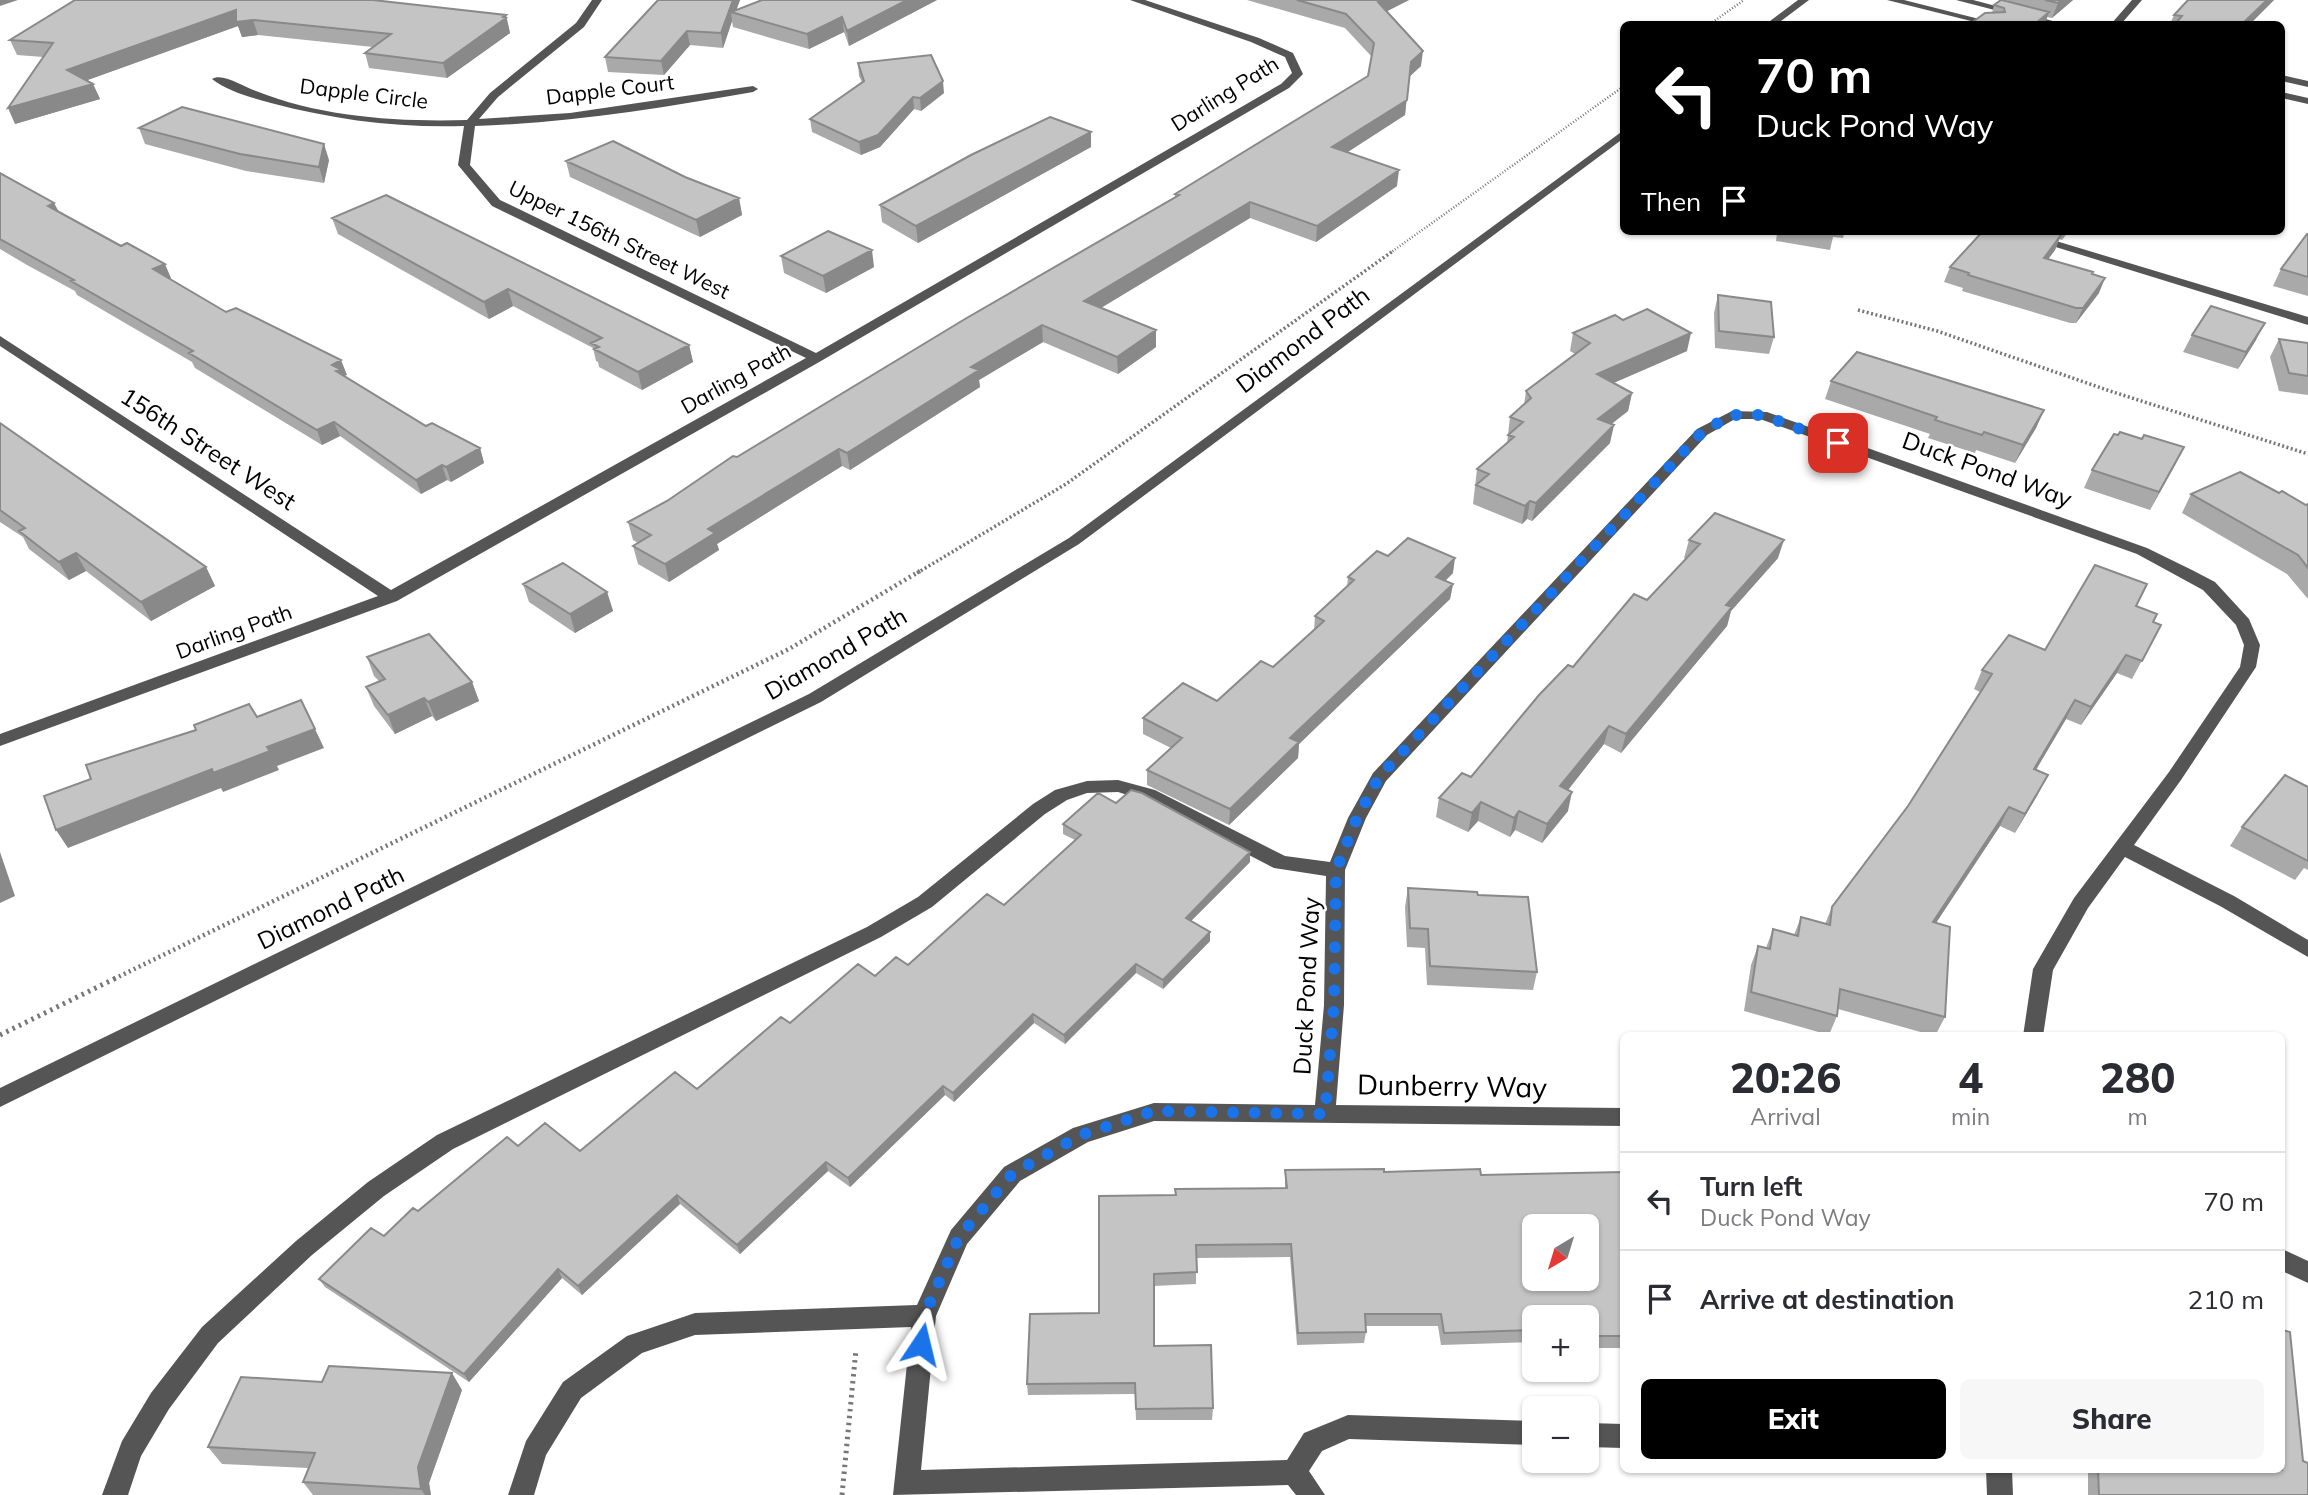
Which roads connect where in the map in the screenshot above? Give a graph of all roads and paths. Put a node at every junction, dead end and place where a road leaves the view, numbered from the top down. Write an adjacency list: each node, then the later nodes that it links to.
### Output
1 (597, 0): 20 (street)
2 (1135, 0): 26 (street, Darling Path)
3 (1744, 0): 8 (path)
4 (1804, 0): 9 (street)
5 (1892, 0): 10 (street)
6 (1961, 0): 11 (street)
7 (2137, 0): 12 (street)
8 (1714, 21)
9 (1775, 21)
10 (1981, 21)
11 (2047, 21)
12 (2119, 21)
13 (217, 79): 20 (street, Dapple Circle)
14 (2285, 79): 15 (street)
15 (2308, 84)
16 (753, 89): 20 (street, Dapple Court)
17 (1620, 89): 34 (path)
18 (2285, 96): 19 (street)
19 (2308, 102)
20 (470, 123): 26 (street, Upper 156th Street West)
21 (1620, 136): 35 (street, Diamond Path)
22 (2023, 235): 24 (street)
23 (1858, 310): 27 (path)
24 (2308, 321)
25 (0, 340): 28 (street, 156th Street West)
26 (816, 358): 28 (street, Darling Path)
27 (2308, 454)
28 (391, 597): 29 (street, Darling Path)
29 (0, 740)
30 (2123, 848): 31 (street, Duck Pond Way); 32 (street); 33 (street, Duck Pond Way)
31 (1336, 870): 36 (street, Duck Pond Way); 48 (street)
32 (2308, 949)
33 (2034, 1032)
34 (0, 1035)
35 (0, 1098)
36 (1325, 1114): 37 (street, Dunberry Way); 40 (street, Dunberry Way)
37 (1620, 1118)
38 (2285, 1261): 39 (street)
39 (2308, 1273)
40 (924, 1316): 41 (street); 47 (street, Dunberry Way)
41 (859, 1319): 49 (street); 50 (path)
42 (1522, 1433): 45 (street)
43 (1599, 1435): 44 (street)
44 (1620, 1436)
45 (1294, 1472): 47 (street); 51 (street)
46 (1999, 1473): 52 (street)
47 (907, 1489)
48 (115, 1495)
49 (521, 1495)
50 (842, 1495)
51 (1312, 1495)
52 (2000, 1495)

